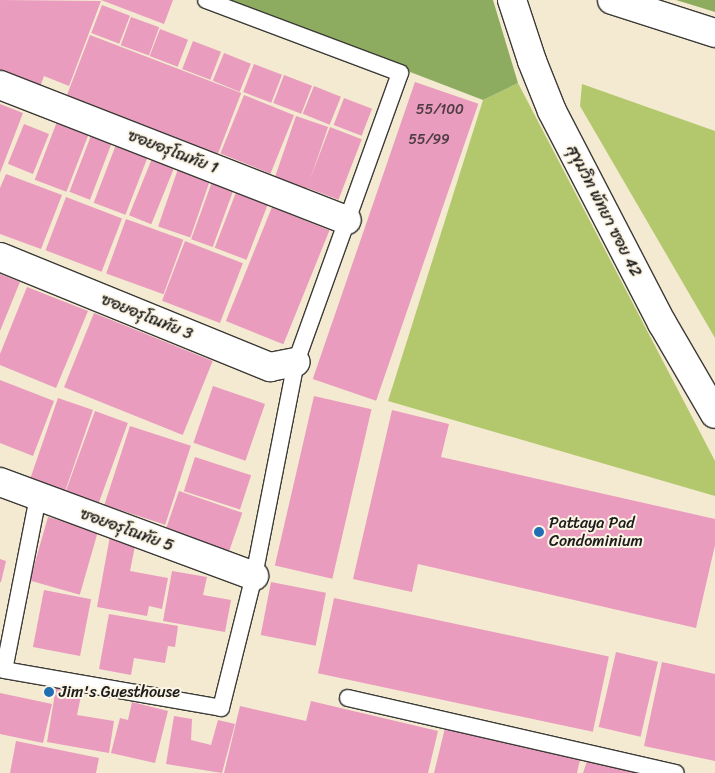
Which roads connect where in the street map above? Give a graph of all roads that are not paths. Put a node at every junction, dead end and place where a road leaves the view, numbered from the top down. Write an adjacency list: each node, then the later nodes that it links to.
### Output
1 (206, 0): 6 (lane)
2 (512, 0): 9 (street, สุขุมวิท พัทยา ซอย 42)
3 (612, 0): 4 (street)
4 (715, 33)
5 (0, 85): 6 (street, ซอยอรุโณทัย 1)
6 (347, 220): 8 (lane)
7 (0, 258): 8 (street, ซอยอรุโณทัย 3)
8 (296, 362): 12 (lane)
9 (715, 414)
10 (0, 482): 11 (street, ซอยอรุโณทัย 5)
11 (38, 497): 12 (street, ซอยอรุโณทัย 5); 12 (lane)
12 (254, 576)
13 (348, 698): 14 (lane)
14 (676, 773)

